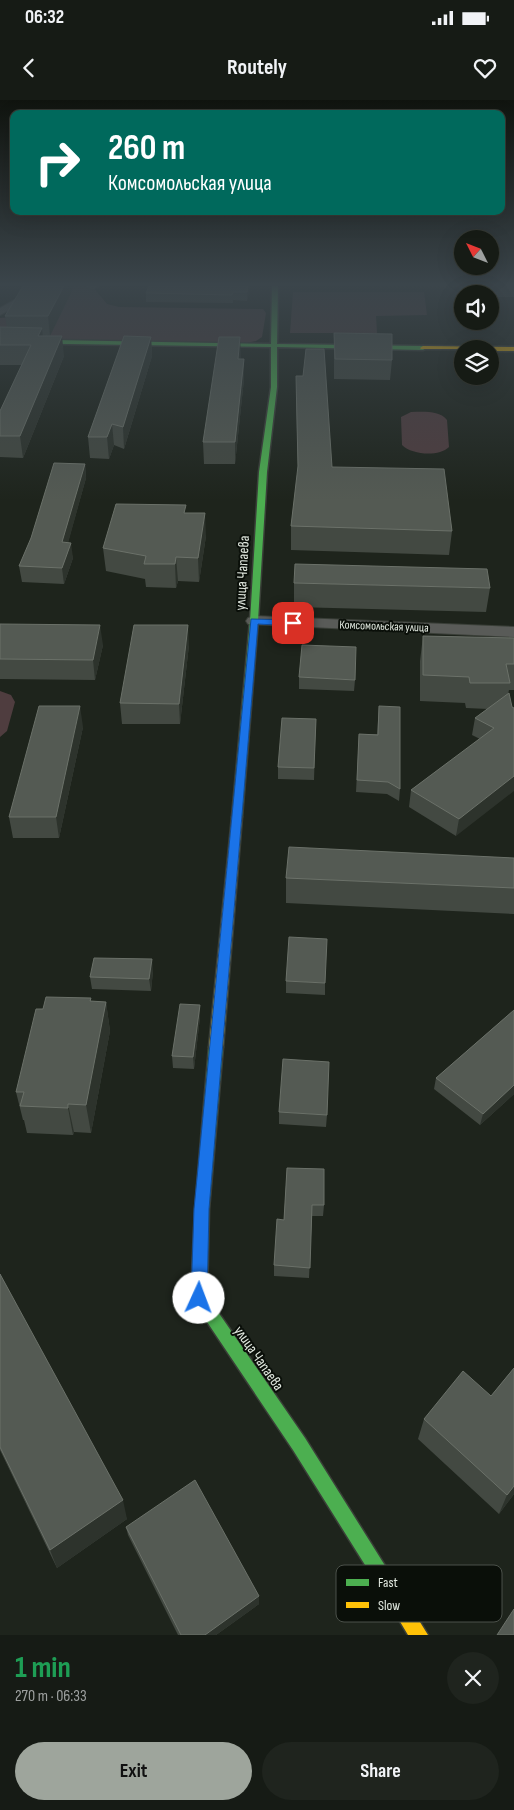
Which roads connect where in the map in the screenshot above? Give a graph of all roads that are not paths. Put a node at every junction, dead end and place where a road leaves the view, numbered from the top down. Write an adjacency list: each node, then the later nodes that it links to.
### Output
1 (275, 358): 2 (street, улица Чапаева)
2 (254, 621): 3 (street, Комсомольская улица); 4 (street, улица Чапаева)
3 (514, 632)
4 (375, 1565)
5 (411, 1622): 6 (street, улица Чапаева)
6 (419, 1635)

